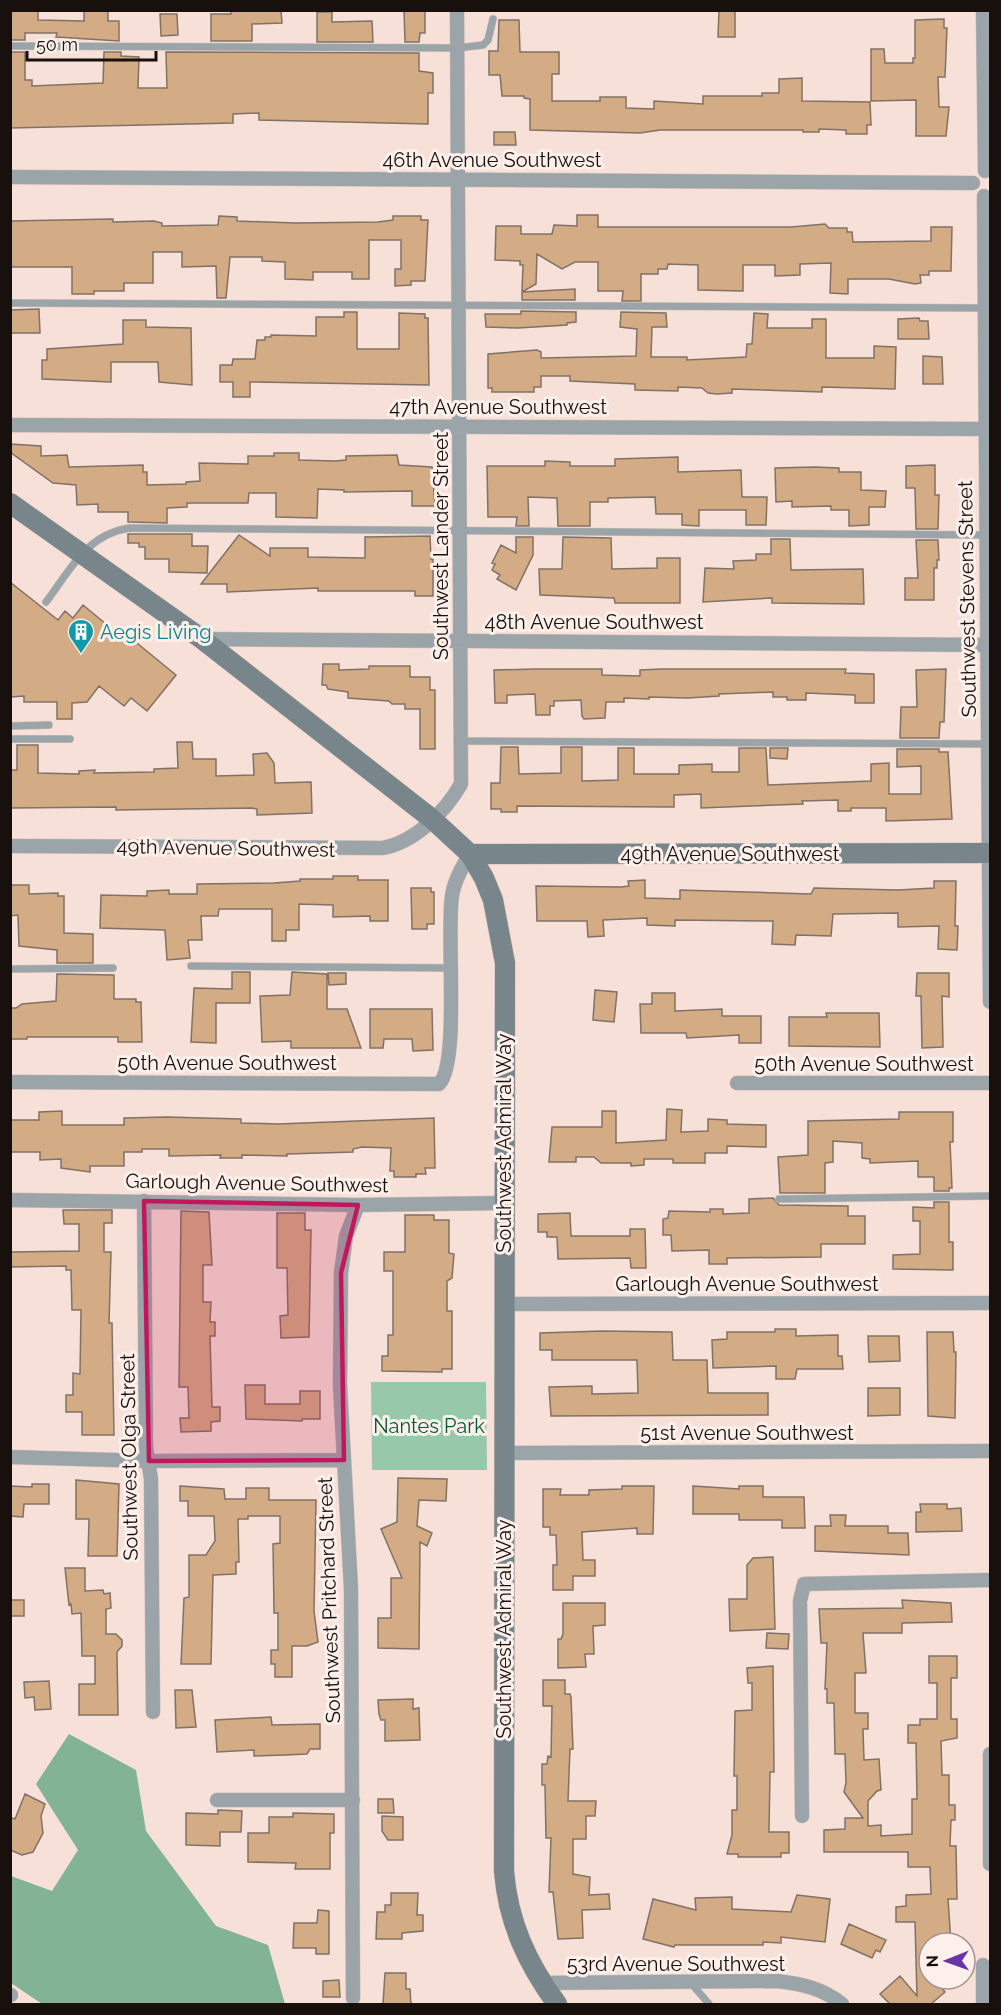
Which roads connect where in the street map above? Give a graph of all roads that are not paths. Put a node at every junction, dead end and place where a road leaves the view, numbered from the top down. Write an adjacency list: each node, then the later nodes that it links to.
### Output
1 (458, 10): 5 (street, Southwest Lander Street)
2 (983, 10): 6 (street)
3 (493, 19): 5 (lane)
4 (10, 46): 5 (lane)
5 (458, 48): 9 (street, Southwest Lander Street)
6 (987, 54): 7 (street)
7 (988, 172): 10 (street)
8 (10, 177): 9 (street, 46th Avenue Southwest)
9 (459, 179): 10 (street, 46th Avenue Southwest); 13 (street, Southwest Lander Street)
10 (973, 183): 11 (street)
11 (987, 196): 14 (street, Southwest Stevens Street)
12 (10, 303): 13 (lane)
13 (459, 306): 14 (lane); 16 (street, Southwest Lander Street)
14 (988, 308): 17 (street, Southwest Stevens Street)
15 (10, 425): 16 (street, 47th Avenue Southwest)
16 (459, 426): 17 (street, 47th Avenue Southwest); 19 (street, Southwest Lander Street)
17 (985, 429): 20 (street, Southwest Stevens Street)
18 (10, 503): 21 (main road, Southwest Admiral Way)
19 (460, 532): 20 (lane); 21 (lane); 25 (street, Southwest Lander Street)
20 (986, 535): 22 (street, Southwest Stevens Street)
21 (82, 554): 23 (lane); 24 (main road, Southwest Admiral Way)
22 (989, 556): 26 (street, Southwest Stevens Street)
23 (46, 602)
24 (202, 639): 25 (street, 48th Avenue Southwest); 34 (main road, Southwest Admiral Way)
25 (460, 641): 26 (street, 48th Avenue Southwest); 32 (street, Southwest Lander Street)
26 (987, 645): 27 (street, Southwest Stevens Street)
27 (989, 682): 33 (street, Southwest Stevens Street)
28 (50, 725): 29 (lane)
29 (10, 726)
30 (70, 738): 31 (lane)
31 (10, 739)
32 (461, 741): 33 (lane); 34 (street, Southwest Lander Street)
33 (988, 744): 36 (street, Southwest Stevens Street)
34 (432, 819): 35 (street, 49th Avenue Southwest); 37 (main road, Southwest Admiral Way)
35 (10, 846)
36 (990, 853): 37 (main road, 49th Avenue Southwest); 42 (street, Southwest Stevens Street)
37 (470, 854): 40 (street); 50 (main road, Southwest Admiral Way)
38 (191, 966): 40 (lane)
39 (113, 968): 41 (lane)
40 (450, 968): 43 (street, 50th Avenue Southwest)
41 (10, 969)
42 (990, 1002)
43 (10, 1082)
44 (737, 1083): 45 (street, 50th Avenue Southwest)
45 (990, 1083)
46 (990, 1196): 47 (lane)
47 (778, 1199)
48 (10, 1200): 49 (street, Garlough Avenue Southwest)
49 (144, 1201): 51 (street, Garlough Avenue Southwest); 58 (street, Southwest Olga Street)
50 (503, 1203): 51 (street, Garlough Avenue Southwest); 53 (main road, Southwest Admiral Way)
51 (358, 1205): 57 (street, Southwest Pritchard Street)
52 (990, 1303): 53 (street, Garlough Avenue Southwest)
53 (504, 1304): 55 (main road, Southwest Admiral Way)
54 (990, 1451): 55 (street, 51st Avenue Southwest)
55 (504, 1453): 68 (main road, Southwest Admiral Way)
56 (10, 1457): 58 (street)
57 (344, 1460): 58 (street); 63 (street, Southwest Pritchard Street)
58 (149, 1461): 60 (street, Southwest Olga Street)
59 (990, 1580): 64 (street)
60 (153, 1712)
61 (990, 1754): 65 (street)
62 (217, 1800): 63 (street)
63 (353, 1800): 69 (street, Southwest Pritchard Street)
64 (802, 1816)
65 (990, 1864)
66 (983, 1965): 73 (street)
67 (690, 1982): 68 (street, 53rd Avenue Southwest); 71 (lane); 72 (street, 53rd Avenue Southwest)
68 (541, 1983): 70 (main road, Southwest Admiral Way)
69 (353, 1998)
70 (557, 2004)
71 (709, 2004)
72 (842, 2004)
73 (983, 2004)

